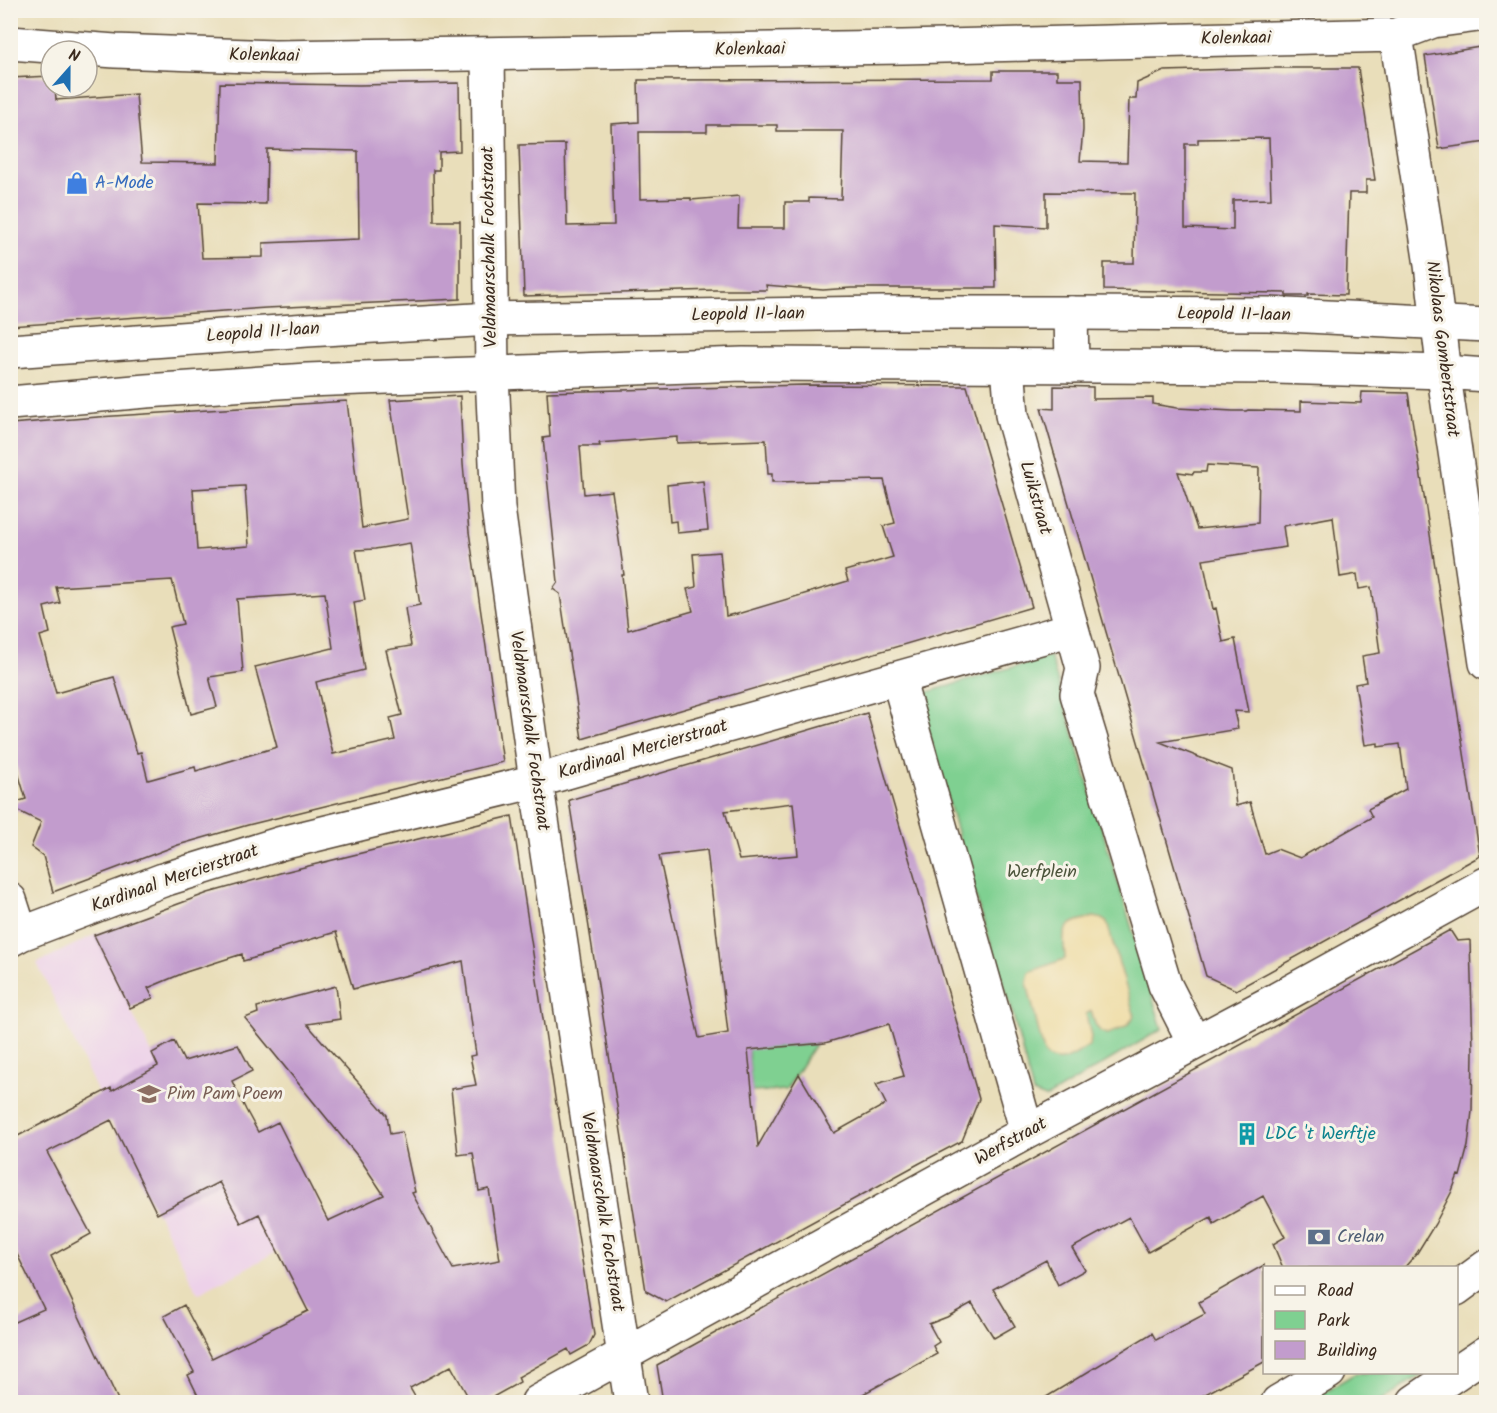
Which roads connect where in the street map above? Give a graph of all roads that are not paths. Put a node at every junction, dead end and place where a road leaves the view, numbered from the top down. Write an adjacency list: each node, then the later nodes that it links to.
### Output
1 (1486, 14): 2 (street, Kolenkaai)
2 (1396, 36): 4 (street, Kolenkaai); 7 (street, Nikolaas Gombertstraat)
3 (10, 42): 4 (street, Kolenkaai)
4 (488, 54): 6 (street, Veldmaarschalk Fochstraat)
5 (1071, 313): 6 (street, Leopold II-laan); 7 (street, Leopold II-laan); 11 (street)
6 (491, 319): 9 (street, Leopold II-laan); 13 (street, Veldmaarschalk Fochstraat)
7 (1438, 323): 8 (street, Leopold II-laan); 12 (street, Nikolaas Gombertstraat)
8 (1486, 325)
9 (10, 351)
10 (1008, 366): 11 (street); 13 (street); 16 (street, Luikstraat)
11 (1072, 366): 12 (street)
12 (1444, 372): 14 (street); 17 (street, Nikolaas Gombertstraat)
13 (492, 373): 15 (street); 19 (street, Veldmaarschalk Fochstraat)
14 (1486, 375)
15 (10, 403)
16 (1072, 629): 18 (street, Kardinaal Mercierstraat); 23 (street)
17 (1486, 663)
18 (898, 678): 19 (street, Kardinaal Mercierstraat); 24 (street)
19 (536, 781): 22 (street, Kardinaal Mercierstraat); 28 (street, Veldmaarschalk Fochstraat)
20 (1486, 884): 23 (street, Werfstraat)
21 (10, 900): 22 (street)
22 (16, 937)
23 (1194, 1042): 24 (street, Werfstraat)
24 (1027, 1132): 28 (street, Werfstraat)
25 (1486, 1267): 26 (street)
26 (1458, 1288)
27 (1486, 1353): 29 (street)
28 (623, 1355): 32 (street, Werfstraat); 33 (street, Veldmaarschalk Fochstraat)
29 (1458, 1372)
30 (1326, 1374): 34 (street)
31 (1455, 1374): 35 (street)
32 (538, 1402)
33 (631, 1402)
34 (1278, 1402)
35 (1414, 1402)

